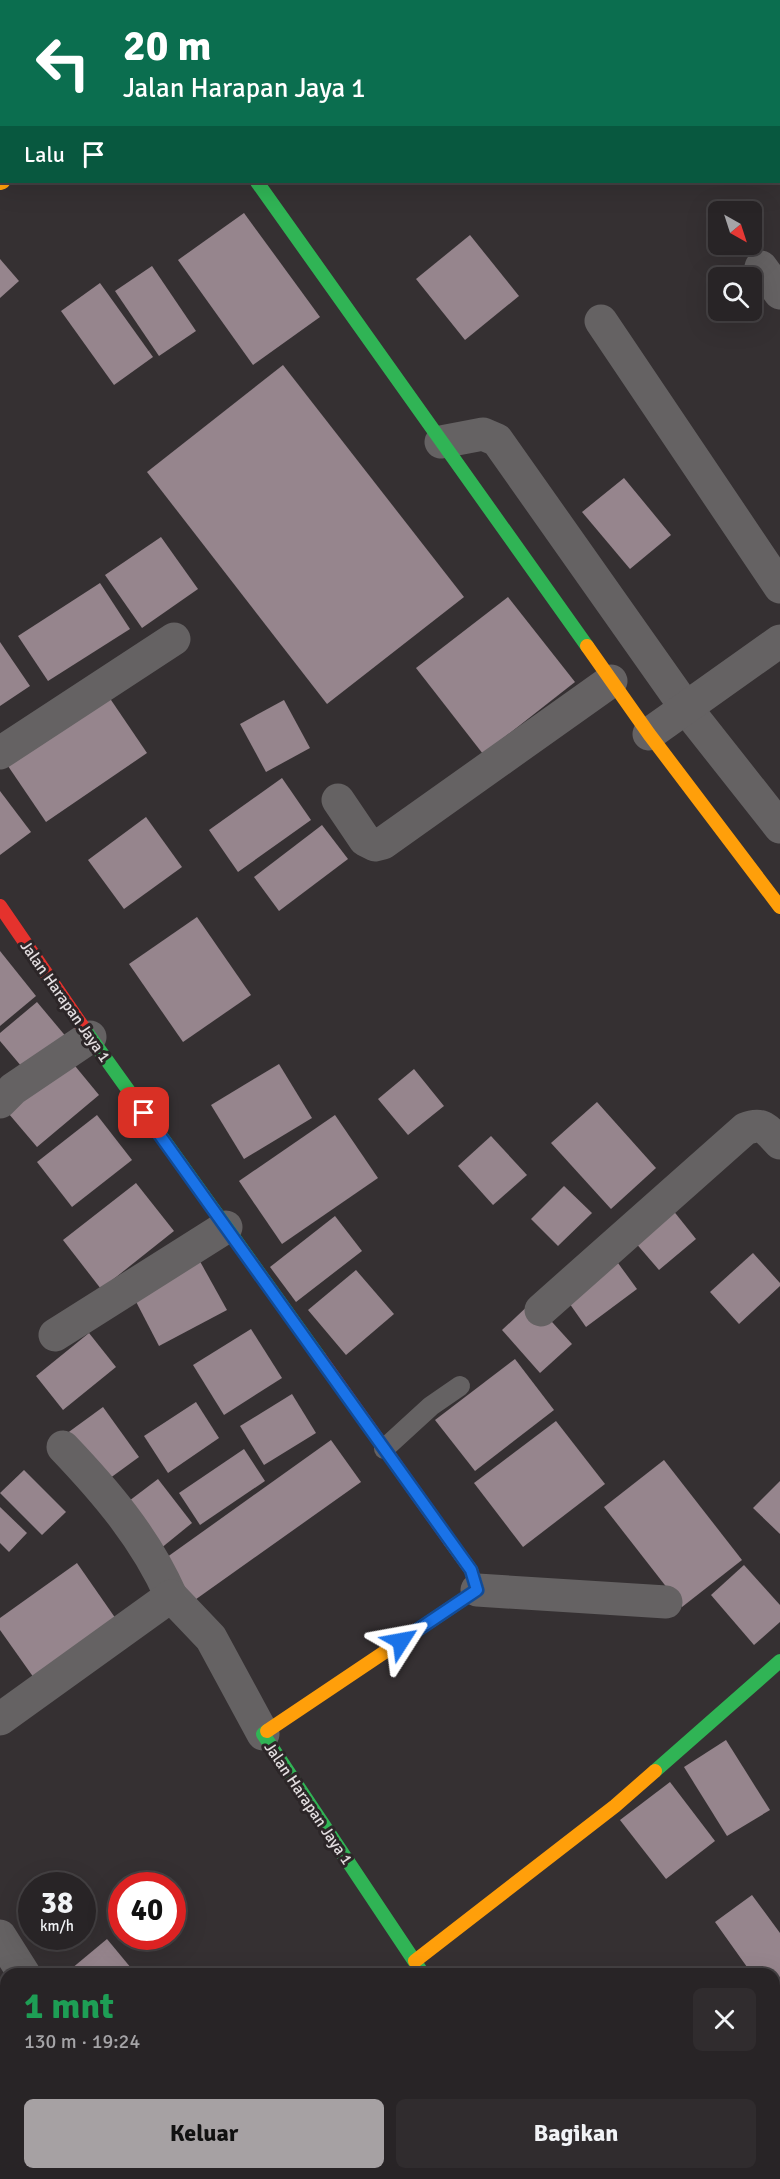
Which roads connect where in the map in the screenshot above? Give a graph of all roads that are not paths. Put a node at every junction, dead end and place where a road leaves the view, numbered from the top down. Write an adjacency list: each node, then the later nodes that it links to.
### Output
1 (258, 183): 5 (street)
2 (762, 268): 3 (street)
3 (780, 293)
4 (601, 321): 6 (street)
5 (441, 442): 9 (street); 10 (street)
6 (780, 587)
7 (174, 639): 12 (street)
8 (780, 641): 10 (street)
9 (611, 681): 11 (street); 13 (street)
10 (687, 708): 11 (street); 14 (street)
11 (649, 735): 15 (street)
12 (0, 753)
13 (338, 800)
14 (780, 827)
15 (780, 907)
16 (1, 909): 17 (street, Jalan Harapan Jaya 1)
17 (90, 1037): 18 (street); 21 (street, Jalan Harapan Jaya 1)
18 (0, 1102)
19 (780, 1104): 20 (street)
20 (767, 1134): 22 (street)
21 (225, 1227): 23 (street); 26 (street, Jalan Harapan Jaya 1)
22 (541, 1310)
23 (55, 1335)
24 (460, 1386): 26 (lane)
25 (63, 1447): 28 (street)
26 (384, 1449): 27 (street, Jalan Harapan Jaya 1)
27 (477, 1590): 29 (street); 32 (street, Jalan Harapan Jaya 1)
28 (171, 1596): 31 (street); 32 (street)
29 (666, 1602)
30 (780, 1661): 34 (street)
31 (0, 1719)
32 (263, 1734): 34 (street, Jalan Harapan Jaya 1)
33 (0, 1936): 35 (street)
34 (415, 1961): 36 (street, Jalan Harapan Jaya 1)
35 (20, 1968)
36 (419, 1968)

